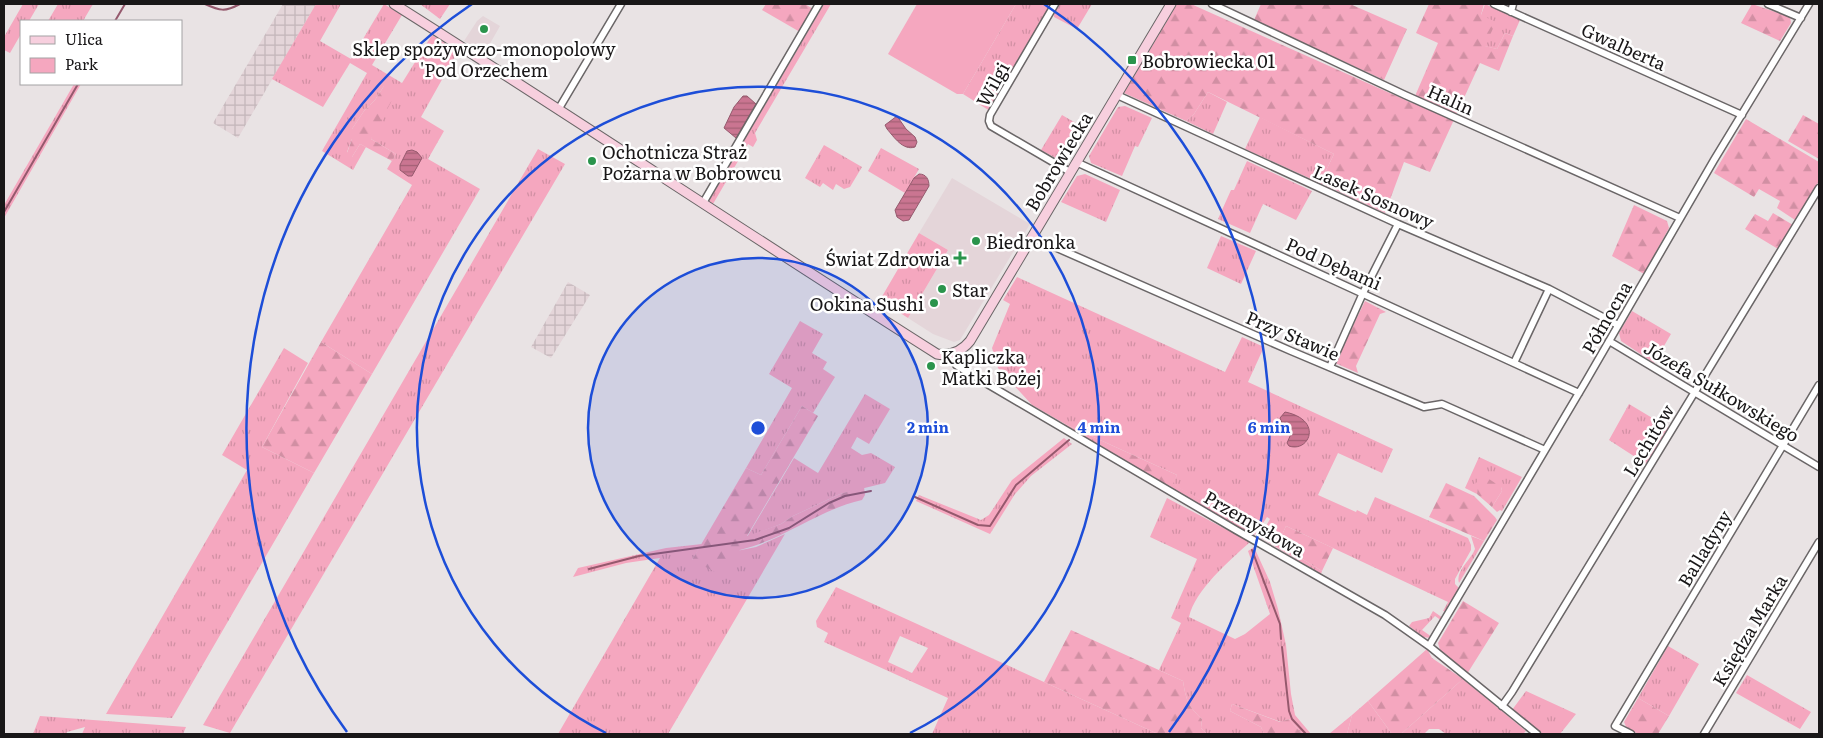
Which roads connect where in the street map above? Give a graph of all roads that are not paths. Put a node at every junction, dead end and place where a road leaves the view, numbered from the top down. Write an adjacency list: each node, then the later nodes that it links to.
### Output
1 (394, 4): 14 (street)
2 (622, 4): 14 (street)
3 (819, 4): 19 (street)
4 (1055, 4): 17 (street, Wilgi)
5 (1171, 4): 13 (street, Bobrowiecka)
6 (1212, 4): 20 (street, Halin)
7 (1494, 4): 11 (street, Gwalberta)
8 (1513, 4): 11 (street)
9 (1768, 4): 12 (street)
10 (1809, 4): 12 (street, Północna)
11 (1511, 12): 15 (street, Gwalberta)
12 (1801, 18): 15 (street, Północna)
13 (1116, 95): 16 (street, Bobrowiecka); 21 (street, Lasek Sosnowy)
14 (558, 110): 19 (street)
15 (1742, 115): 20 (street, Północna)
16 (1076, 162): 17 (street, Bobrowiecka); 24 (street, Pod Dębami)
17 (1070, 172): 22 (street, Bobrowiecka)
18 (1819, 188): 31 (street, Lechitów)
19 (703, 203): 27 (street)
20 (1680, 218): 25 (street, Północna)
21 (1398, 224): 23 (street, Lasek Sosnowy); 24 (street)
22 (1032, 237): 27 (street, Bobrowiecka); 29 (street, Przy Stawie)
23 (1549, 290): 25 (street, Lasek Sosnowy); 28 (street)
24 (1364, 293): 28 (street, Pod Dębami); 29 (street)
25 (1618, 324): 26 (street, Północna)
26 (1609, 341): 31 (street, Józefa Sułkowskiego); 32 (street, Północna)
27 (952, 354): 37 (street, Przemysłowa)
28 (1514, 363): 32 (street, Pod Dębami)
29 (1330, 367): 34 (street, Przy Stawie)
30 (1819, 385): 33 (street, Balladyny)
31 (1694, 392): 33 (street, Józefa Sułkowskiego); 38 (street, Lechitów)
32 (1579, 393): 34 (street, Północna)
33 (1783, 445): 35 (street, Józefa Sułkowskiego); 40 (street, Balladyny)
34 (1545, 450): 37 (street, Północna)
35 (1819, 467)
36 (1819, 542): 41 (street, Księdza Marka)
37 (1429, 646): 38 (street, Przemysłowa)
38 (1502, 706): 39 (street, Przemysłowa)
39 (1537, 734)
40 (1631, 734)
41 (1704, 734)

